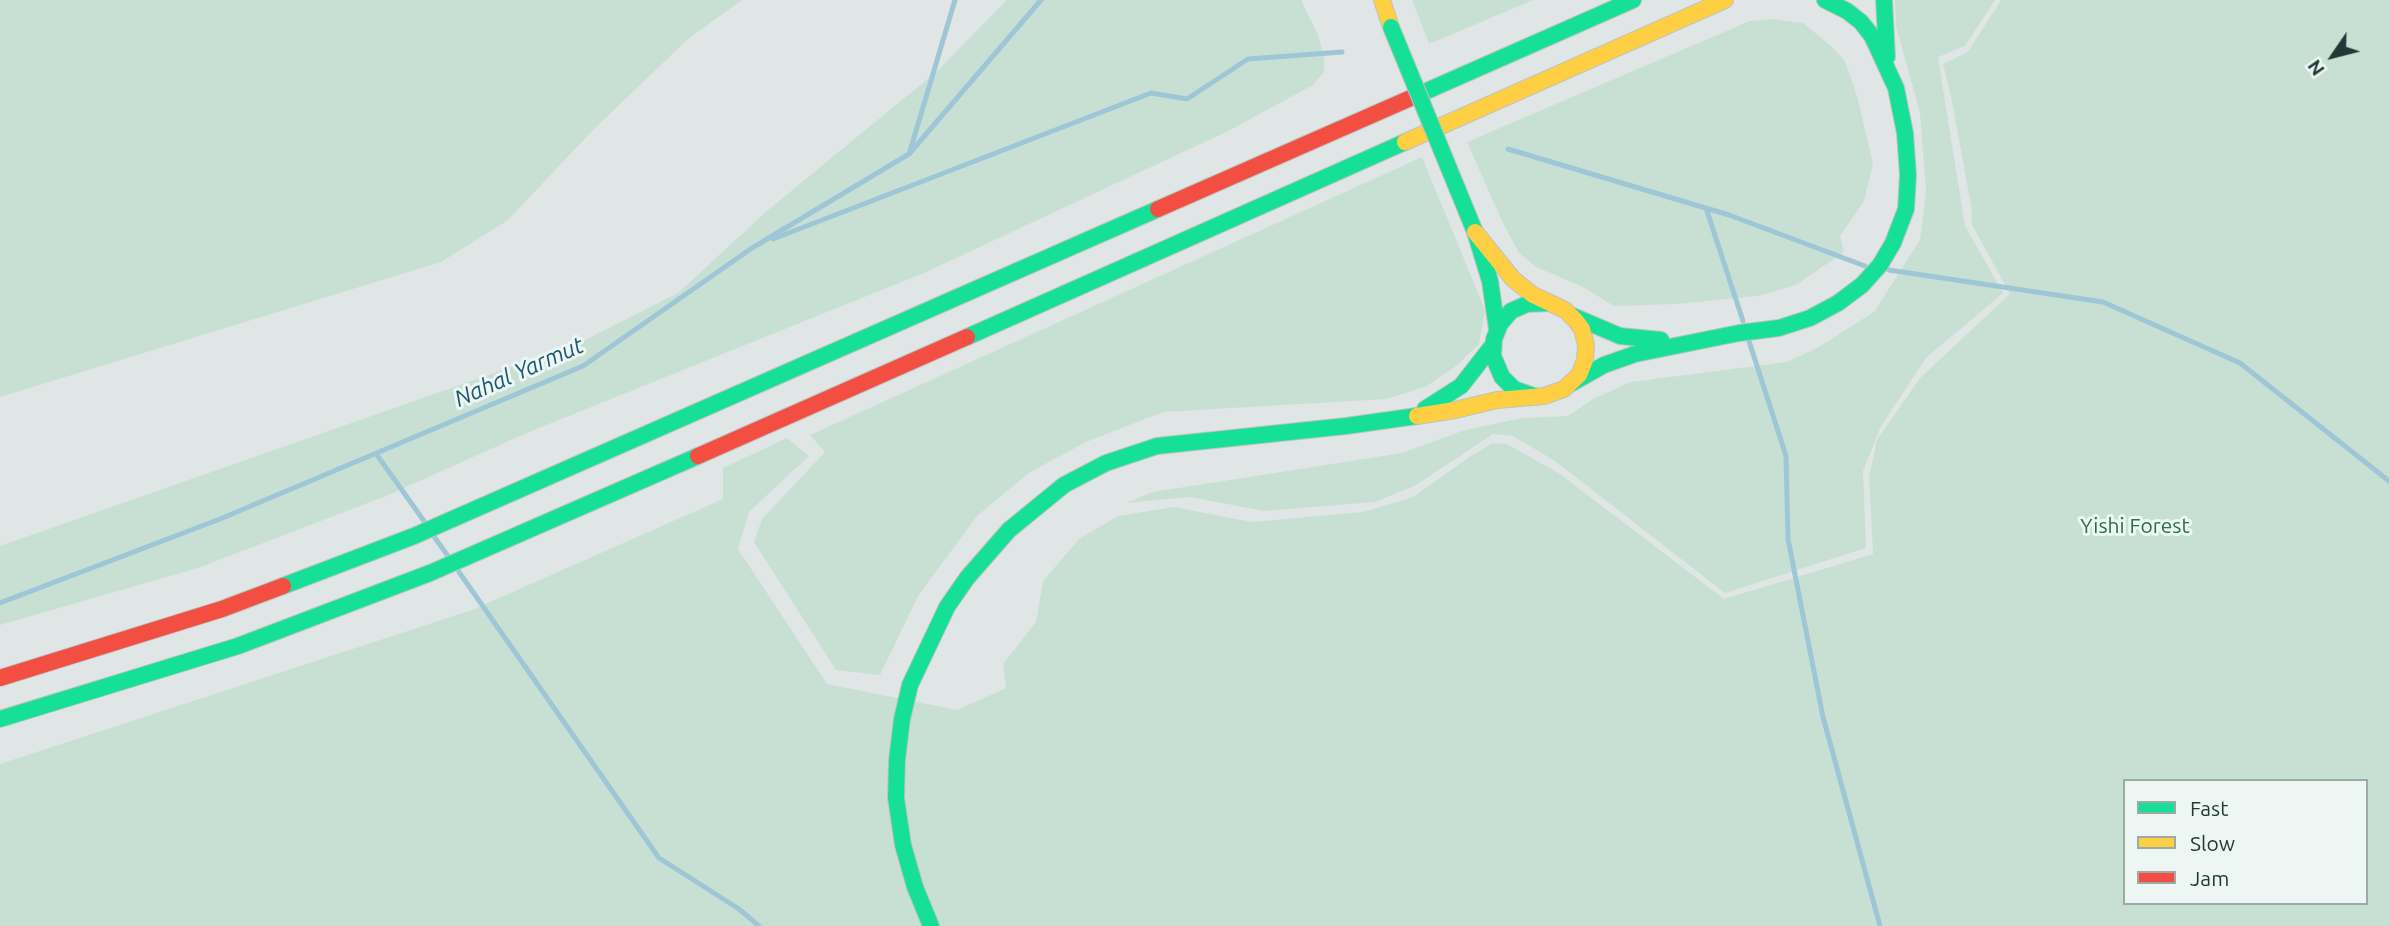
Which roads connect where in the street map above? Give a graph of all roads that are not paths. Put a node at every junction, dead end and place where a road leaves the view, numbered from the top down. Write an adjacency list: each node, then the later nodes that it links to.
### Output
1 (1382, 0): 7 (main road, bridge)
2 (1633, 0): 15 (main road)
3 (1725, 0): 16 (main road)
4 (1825, 0): 6 (main road)
5 (1884, 0): 6 (main road)
6 (1887, 65): 11 (main road)
7 (1475, 232): 8 (main road); 10 (main road)
8 (1549, 303): 9 (main road); 10 (main road)
9 (1573, 316): 11 (main road); 12 (main road)
10 (1495, 337): 13 (main road); 14 (main road)
11 (1690, 342): 12 (main road)
12 (1572, 383): 13 (main road)
13 (1534, 396): 14 (main road)
14 (1405, 416): 17 (main road)
15 (0, 678)
16 (0, 719)
17 (931, 926)

